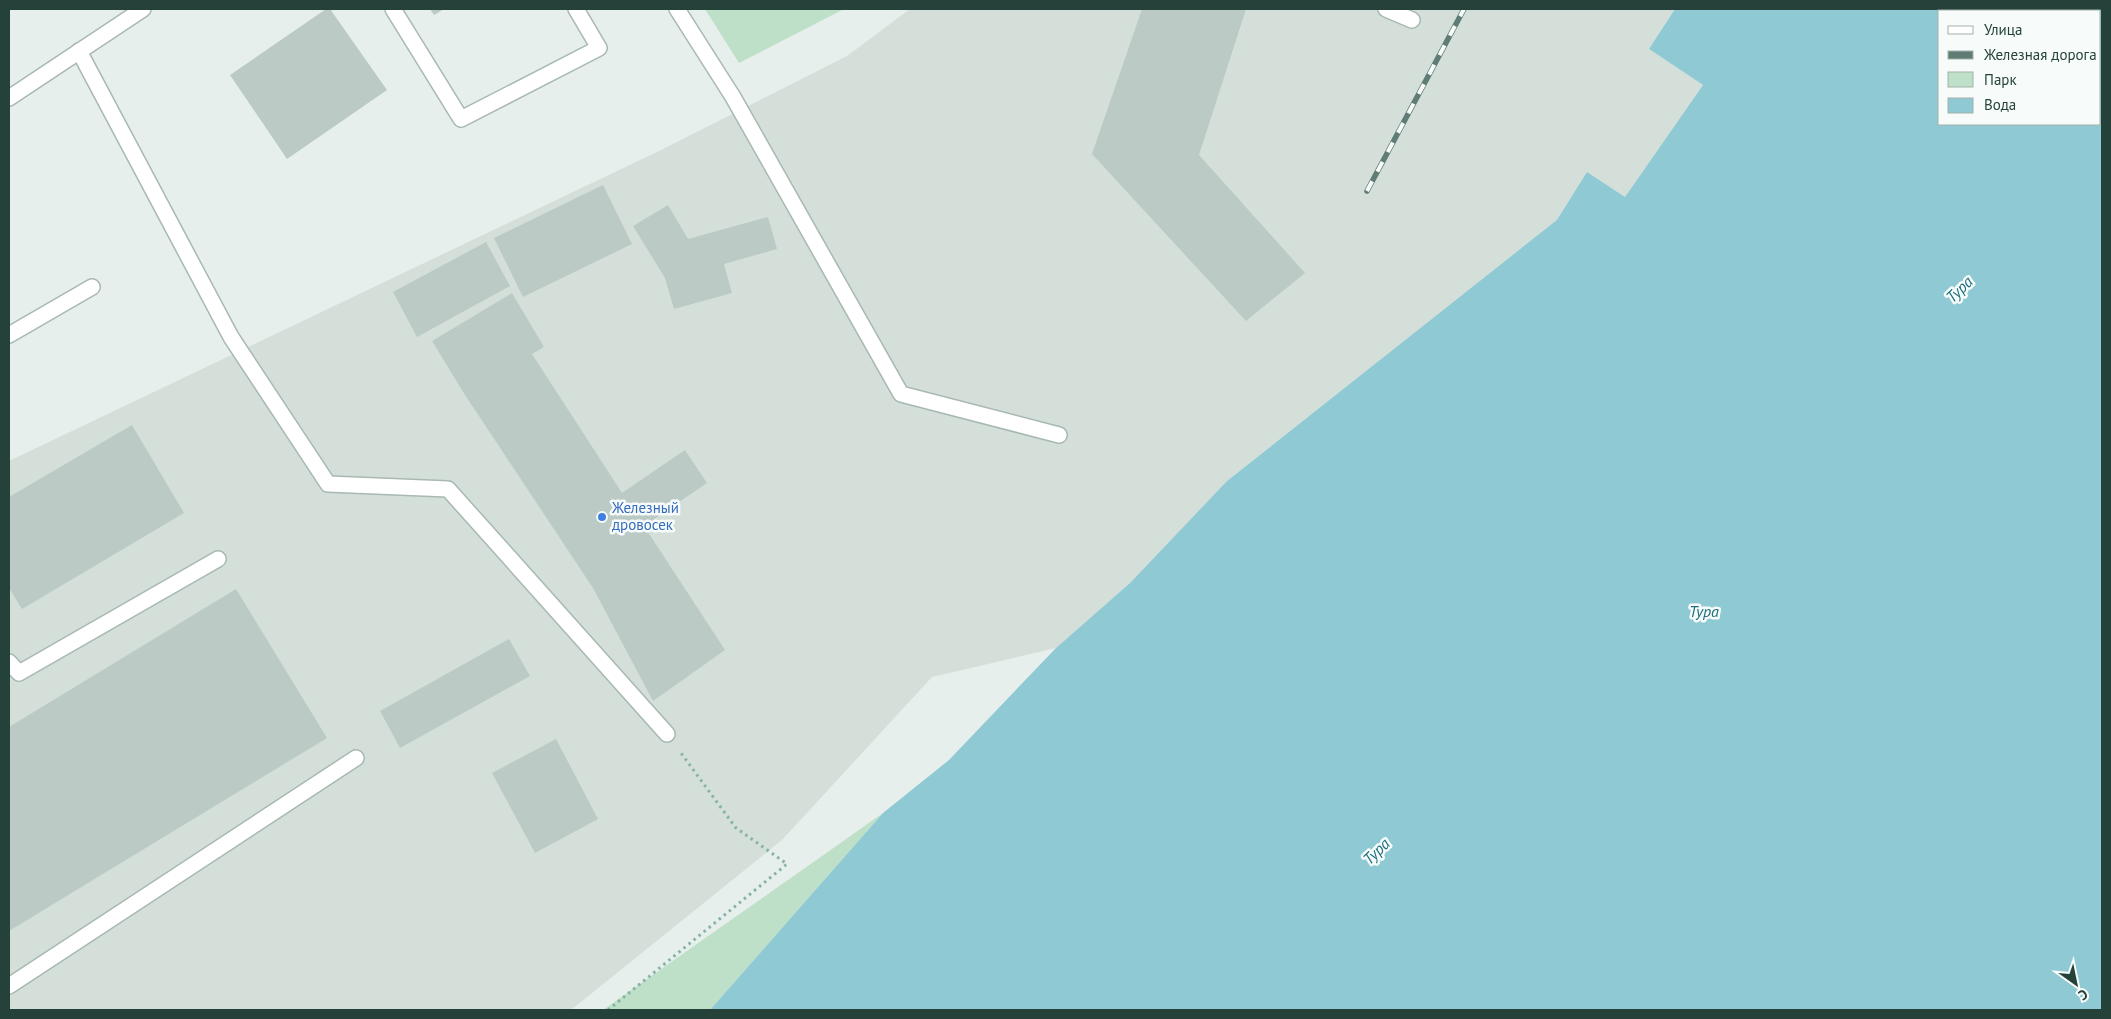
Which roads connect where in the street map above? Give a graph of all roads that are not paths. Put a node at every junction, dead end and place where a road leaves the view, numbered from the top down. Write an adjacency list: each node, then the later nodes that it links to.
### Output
1 (143, 9): 7 (street)
2 (393, 9): 3 (street)
3 (576, 9)
4 (677, 9): 11 (street)
5 (1386, 9): 6 (street)
6 (1412, 20)
7 (79, 51): 8 (street); 14 (street)
8 (9, 98)
9 (92, 287): 10 (street)
10 (9, 334)
11 (1059, 435)
12 (218, 559): 13 (street)
13 (9, 662)
14 (667, 734)
15 (356, 758): 16 (street)
16 (9, 986)

